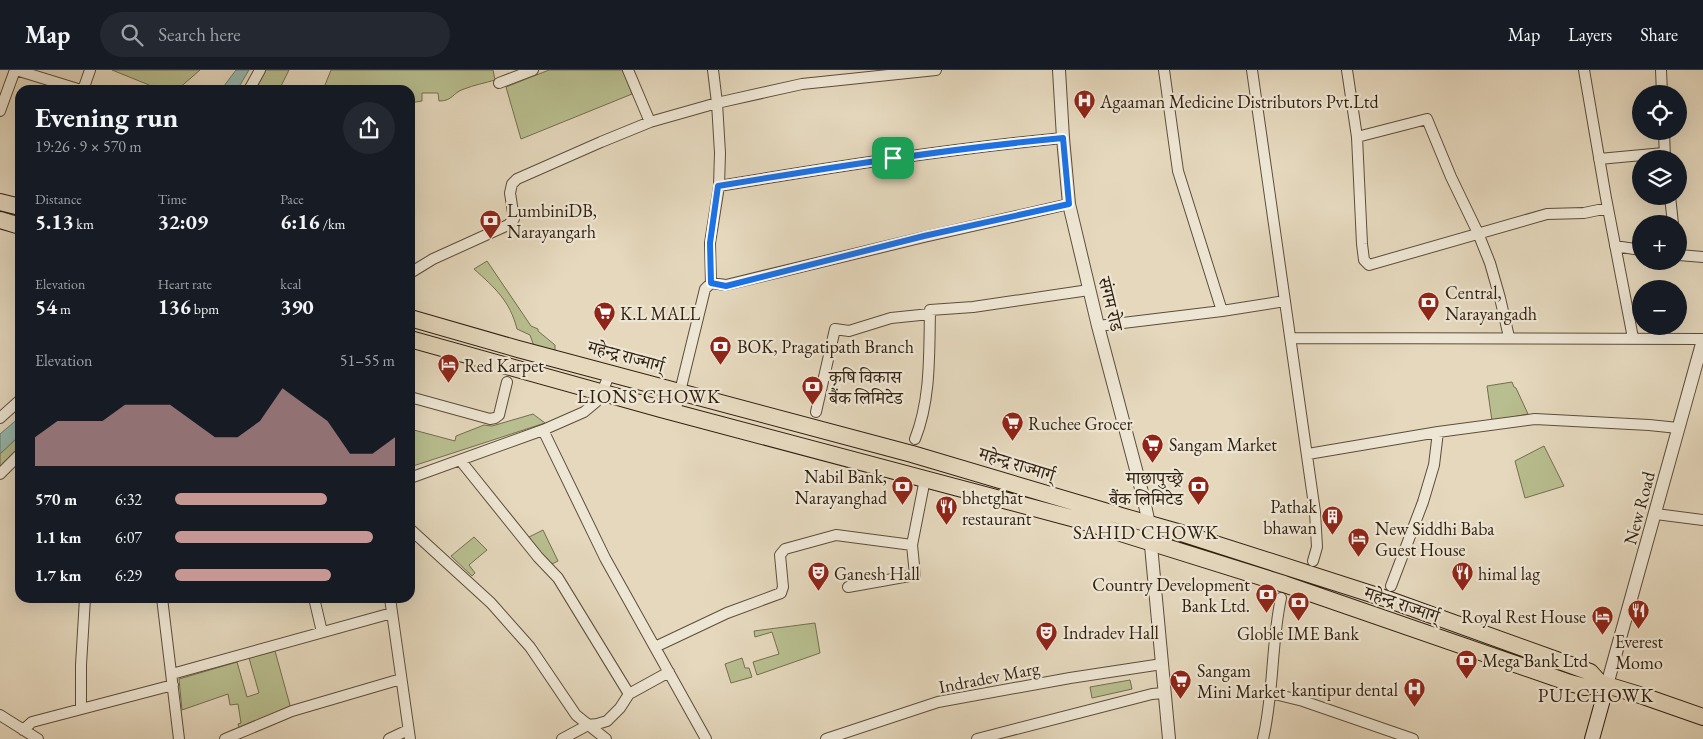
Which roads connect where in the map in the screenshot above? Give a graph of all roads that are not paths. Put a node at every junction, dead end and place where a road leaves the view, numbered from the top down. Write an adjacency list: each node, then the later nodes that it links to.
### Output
1 (16, 70): 15 (street); 20 (street)
2 (90, 70): 16 (street)
3 (260, 70): 17 (street)
4 (533, 70): 14 (street)
5 (628, 70): 21 (street)
6 (712, 70): 19 (street)
7 (936, 70): 19 (street)
8 (1059, 70): 23 (street, संगम रोड)
9 (1164, 70): 42 (street)
10 (1252, 70): 41 (street)
11 (1347, 70): 22 (street)
12 (1584, 70): 25 (street)
13 (1661, 70): 18 (street)
14 (499, 83)
15 (66, 85)
16 (84, 85)
17 (252, 85)
18 (1662, 85)
19 (717, 103): 21 (street); 26 (street)
20 (0, 111)
21 (650, 122): 38 (street)
22 (1357, 137): 33 (street); 33 (street)
23 (1063, 138): 26 (street); 28 (street, संगम रोड)
24 (1632, 158): 25 (street)
25 (1600, 159): 30 (street)
26 (718, 186): 39 (street)
27 (0, 202): 29 (highway)
28 (1069, 204): 39 (street); 40 (street, संगम रोड)
29 (15, 206)
30 (1608, 208): 33 (street); 34 (street)
31 (0, 220): 32 (highway)
32 (15, 224)
33 (1478, 233): 46 (street)
34 (1615, 246): 35 (street); 48 (street)
35 (1632, 249)
36 (1687, 256): 37 (street)
37 (1703, 257)
38 (415, 270)
39 (711, 283): 54 (street)
40 (1089, 290): 43 (street); 45 (street, संगम रोड)
41 (1285, 301): 42 (street); 47 (street)
42 (1222, 311): 45 (street)
43 (930, 314): 58 (street); 63 (street)
44 (415, 319): 51 (highway, महेन्द्र राज्मार्ग्)
45 (1098, 326): 72 (street, संगम रोड)
46 (1509, 337): 47 (street); 48 (street)
47 (1291, 338): 64 (street)
48 (1633, 338): 49 (street)
49 (1703, 339): 60 (street, New Road)
50 (415, 340): 53 (highway, महेन्द्र राज्मार्ग्)
51 (610, 373): 53 (street); 54 (highway, महेन्द्र राज्मार्ग्)
52 (507, 382): 55 (street)
53 (602, 392): 57 (highway, महेन्द्र राज्मार्ग्); 61 (street)
54 (680, 392): 57 (street); 72 (highway, महेन्द्र राज्मार्ग्)
55 (415, 398)
56 (15, 404): 59 (street)
57 (675, 412): 69 (highway, महेन्द्र राज्मार्ग्)
58 (816, 412)
59 (0, 418)
60 (1678, 428): 62 (street); 70 (street, New Road)
61 (543, 430): 66 (street); 86 (street)
62 (1438, 432): 64 (street); 77 (street)
63 (915, 439)
64 (1308, 454): 76 (street)
65 (15, 459): 67 (street)
66 (460, 460): 68 (street); 95 (street)
67 (0, 474)
68 (415, 476)
69 (926, 479): 74 (highway, महेन्द्र राज्मार्ग्); 75 (street)
70 (1656, 514): 71 (street); 91 (street, New Road)
71 (1703, 520)
72 (1149, 524): 74 (street, संगम रोड); 91 (highway, महेन्द्र राज्मार्ग्)
73 (415, 534): 99 (street)
74 (1150, 542): 87 (street, संगम रोड); 91 (highway, महेन्द्र राज्मार्ग्)
75 (912, 545): 78 (street); 86 (street)
76 (1313, 561)
77 (1391, 586)
78 (848, 587)
79 (1281, 598): 94 (street)
80 (85, 603): 96 (street)
81 (163, 603): 89 (street)
82 (315, 603): 85 (street)
83 (391, 603): 84 (street)
84 (392, 613): 85 (street); 90 (street)
85 (322, 632): 89 (street)
86 (655, 647): 88 (street)
87 (1162, 664): 93 (street, संगम रोड); 109 (street, Indradev Marg)
88 (669, 672): 95 (street); 108 (street)
89 (172, 674): 92 (street)
90 (401, 679): 101 (street); 104 (street)
91 (1603, 684): 98 (highway, महेन्द्र राज्मार्ग्); 114 (main road)
92 (173, 685): 96 (street); 103 (street)
93 (1164, 692): 110 (street); 111 (street, संगम रोड)
94 (1271, 693): 112 (street); 113 (street)
95 (628, 694): 99 (street)
96 (81, 709): 100 (street)
97 (0, 716): 100 (street)
98 (1703, 717)
99 (588, 725): 106 (street); 107 (street)
100 (23, 730): 102 (street)
101 (409, 735): 105 (street)
102 (38, 739)
103 (179, 739)
104 (225, 739)
105 (389, 739)
106 (562, 739)
107 (606, 739)
108 (706, 739)
109 (826, 739)
110 (977, 739)
111 (1169, 739)
112 (1263, 739)
113 (1413, 739)
114 (1592, 739)

